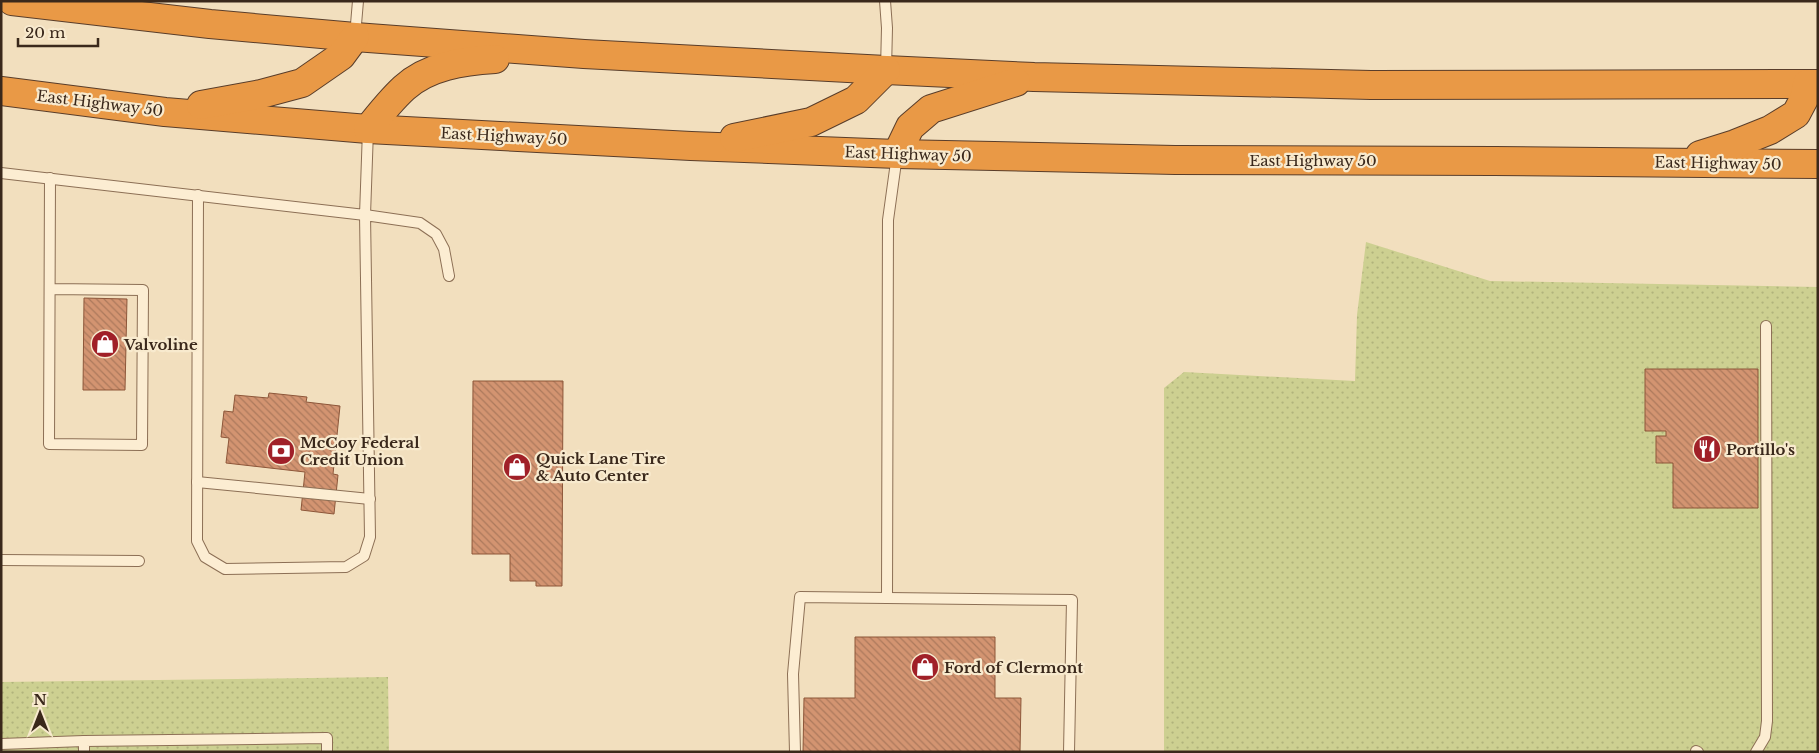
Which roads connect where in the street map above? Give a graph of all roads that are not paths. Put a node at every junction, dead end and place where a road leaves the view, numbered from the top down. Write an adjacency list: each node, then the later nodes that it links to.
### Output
1 (12, 1): 4 (highway)
2 (358, 1): 4 (lane)
3 (885, 1): 6 (lane)
4 (355, 37): 5 (highway); 10 (highway)
5 (584, 54): 6 (highway); 11 (highway)
6 (886, 70): 7 (highway); 12 (highway)
7 (1034, 76): 8 (highway); 13 (highway)
8 (1812, 84): 14 (highway)
9 (1, 91): 10 (highway, East Highway 50)
10 (165, 112): 11 (highway, East Highway 50)
11 (368, 129): 12 (highway, East Highway 50); 19 (lane)
12 (691, 146): 13 (highway, East Highway 50)
13 (897, 154): 14 (highway, East Highway 50); 27 (lane)
14 (1674, 162): 15 (highway, East Highway 50)
15 (1818, 164)
16 (1, 173): 17 (lane)
17 (50, 178): 18 (lane); 21 (lane)
18 (198, 195): 19 (lane); 23 (lane)
19 (365, 215): 20 (lane); 24 (lane)
20 (449, 276)
21 (50, 289): 21 (lane)
22 (1766, 326): 34 (lane)
23 (197, 482): 24 (lane); 24 (lane)
24 (370, 499)
25 (1, 560): 26 (lane)
26 (139, 562)
27 (887, 598): 32 (lane); 33 (lane)
28 (84, 741): 29 (lane); 30 (lane); 31 (lane)
29 (1, 744)
30 (84, 752)
31 (327, 752)
32 (795, 752)
33 (1069, 752)
34 (1756, 752)

